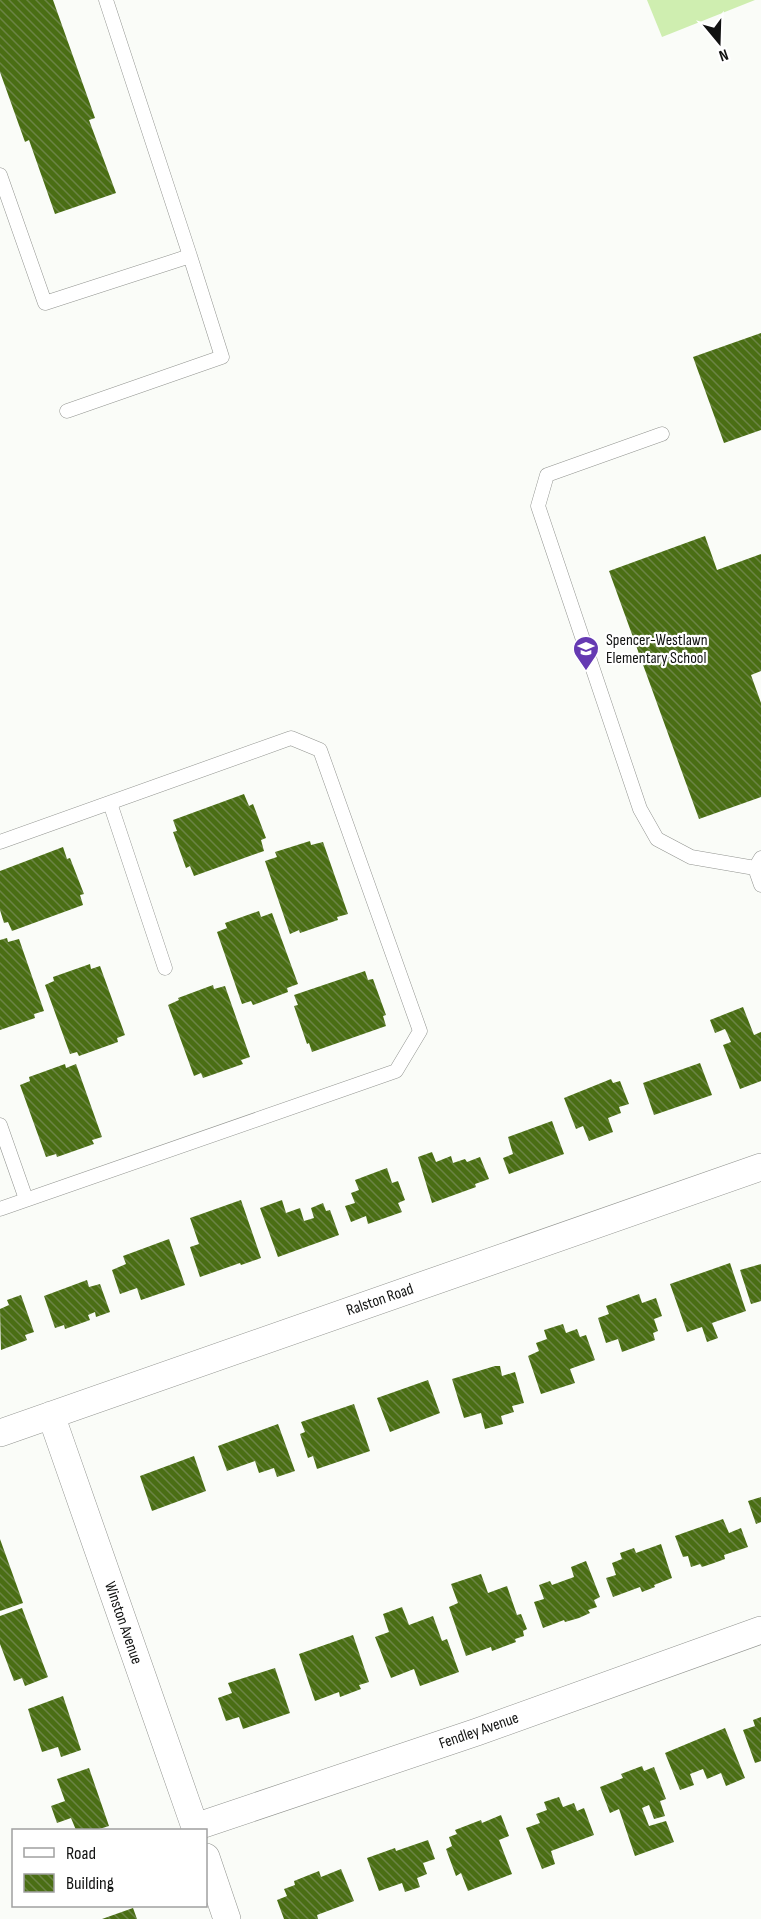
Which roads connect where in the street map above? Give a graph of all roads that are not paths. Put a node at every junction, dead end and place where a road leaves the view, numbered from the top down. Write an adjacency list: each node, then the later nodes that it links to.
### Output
1 (106, 0): 3 (lane)
2 (0, 175): 3 (lane)
3 (190, 255): 4 (lane)
4 (66, 411)
5 (662, 434): 8 (lane)
6 (110, 803): 7 (lane); 10 (lane); 13 (lane)
7 (0, 842)
8 (758, 863): 9 (lane)
9 (761, 885)
10 (165, 968)
11 (0, 1125): 13 (lane)
12 (761, 1167): 15 (street, Ralston Road)
13 (26, 1199): 14 (lane)
14 (0, 1209)
15 (51, 1415): 16 (street, Ralston Road); 18 (street, Winston Avenue)
16 (0, 1433)
17 (761, 1630): 18 (street, Fendley Avenue)
18 (195, 1829)
19 (207, 1860): 20 (street)
20 (227, 1919)

